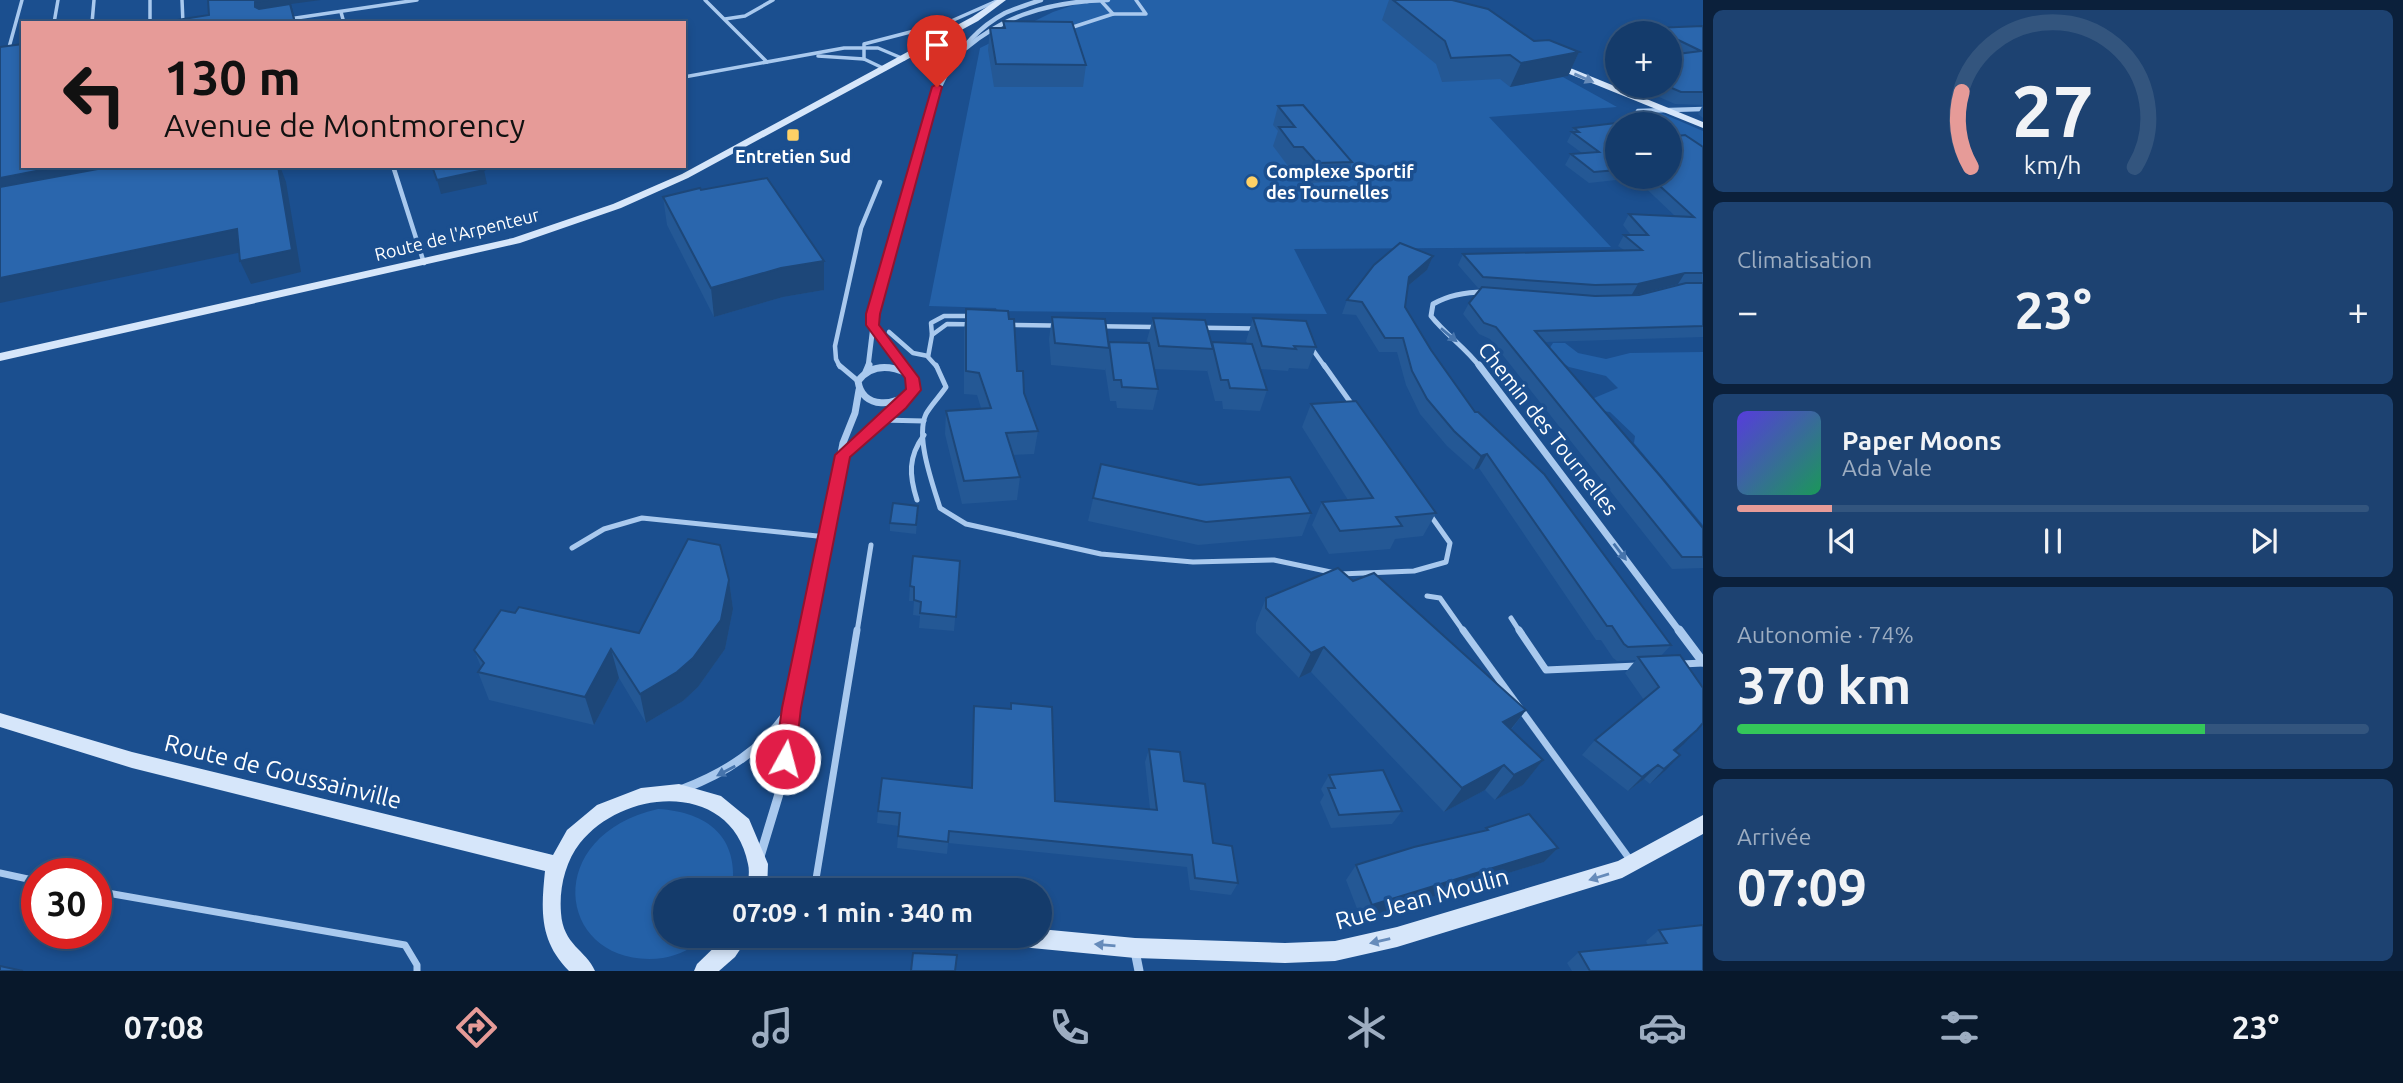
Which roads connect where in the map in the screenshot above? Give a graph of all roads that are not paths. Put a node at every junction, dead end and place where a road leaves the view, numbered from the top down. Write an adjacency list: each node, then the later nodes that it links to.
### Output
1 (22, 0): 25 (lane)
2 (58, 0): 18 (lane)
3 (94, 0): 19 (lane)
4 (150, 0): 20 (lane)
5 (182, 0): 21 (lane)
6 (417, 0): 15 (lane)
7 (705, 0): 17 (lane)
8 (773, 0): 17 (lane)
9 (1000, 0): 27 (lane); 31 (main road, Route de l'Arpenteur)
10 (1041, 0): 34 (street)
11 (1108, 0): 14 (street)
12 (1136, 0): 16 (lane)
13 (1085, 1): 14 (street); 34 (street)
14 (1102, 2): 16 (lane)
15 (341, 12): 22 (lane); 23 (lane)
16 (1113, 15): 24 (lane)
17 (725, 19): 33 (lane)
18 (54, 21)
19 (92, 21)
20 (150, 21)
21 (183, 21)
22 (278, 21)
23 (343, 21)
24 (1068, 29)
25 (9, 46): 26 (lane); 28 (lane)
26 (0, 48)
27 (862, 48): 29 (lane); 30 (lane); 31 (lane)
28 (8, 54)
29 (797, 57): 30 (lane); 33 (lane)
30 (864, 59): 35 (lane)
31 (904, 59): 35 (main road, Route de l'Arpenteur)
32 (1545, 61): 38 (main road, one-way to 38)
33 (767, 62): 36 (lane)
34 (950, 63): 46 (street)
35 (886, 69): 43 (main road, Route de l'Arpenteur)
36 (686, 78)
37 (1703, 108): 38 (street)
38 (1666, 110): 39 (street); 40 (main road)
39 (1639, 112)
40 (1703, 125)
41 (394, 168): 43 (lane)
42 (880, 182): 53 (lane)
43 (424, 263): 50 (main road, Route de l'Arpenteur)
44 (1494, 294): 66 (street, Chemin des Tournelles, one-way to 66)
45 (976, 316): 48 (lane)
46 (873, 325): 51 (street); 52 (street)
47 (889, 332): 49 (lane)
48 (932, 335): 49 (lane); 58 (lane)
49 (928, 356): 57 (lane)
50 (0, 357)
51 (866, 372): 52 (street); 53 (street)
52 (907, 373): 55 (street)
53 (858, 381): 54 (street)
54 (859, 390): 55 (street); 59 (street)
55 (907, 397): 56 (street)
56 (881, 420): 57 (lane); 59 (street)
57 (924, 421): 58 (lane)
58 (924, 435): 60 (lane)
59 (842, 455): 61 (street)
60 (917, 500)
61 (827, 537): 63 (lane); 69 (street)
62 (871, 545): 79 (lane)
63 (572, 548)
64 (1427, 596): 74 (lane)
65 (1511, 618): 68 (lane)
66 (1703, 663): 67 (lane)
67 (1677, 665)
68 (1651, 666)
69 (791, 708): 71 (street, one-way to 71); 73 (street)
70 (0, 720): 75 (main road, Route de Goussainville)
71 (674, 792): 73 (main road); 75 (main road)
72 (1703, 824): 74 (main road, Rue Jean Moulin)
73 (758, 864): 78 (main road)
74 (1633, 864): 82 (main road, Rue Jean Moulin, one-way to 82)
75 (557, 865): 85 (main road)
76 (0, 873): 77 (lane)
77 (21, 878)
78 (757, 878)
79 (816, 878)
80 (112, 894): 84 (lane)
81 (1052, 940): 82 (main road, Rue Jean Moulin, one-way to 81)
82 (1135, 947): 87 (street)
83 (730, 948): 86 (main road)
84 (417, 971)
85 (585, 971)
86 (704, 971)
87 (1139, 971)

